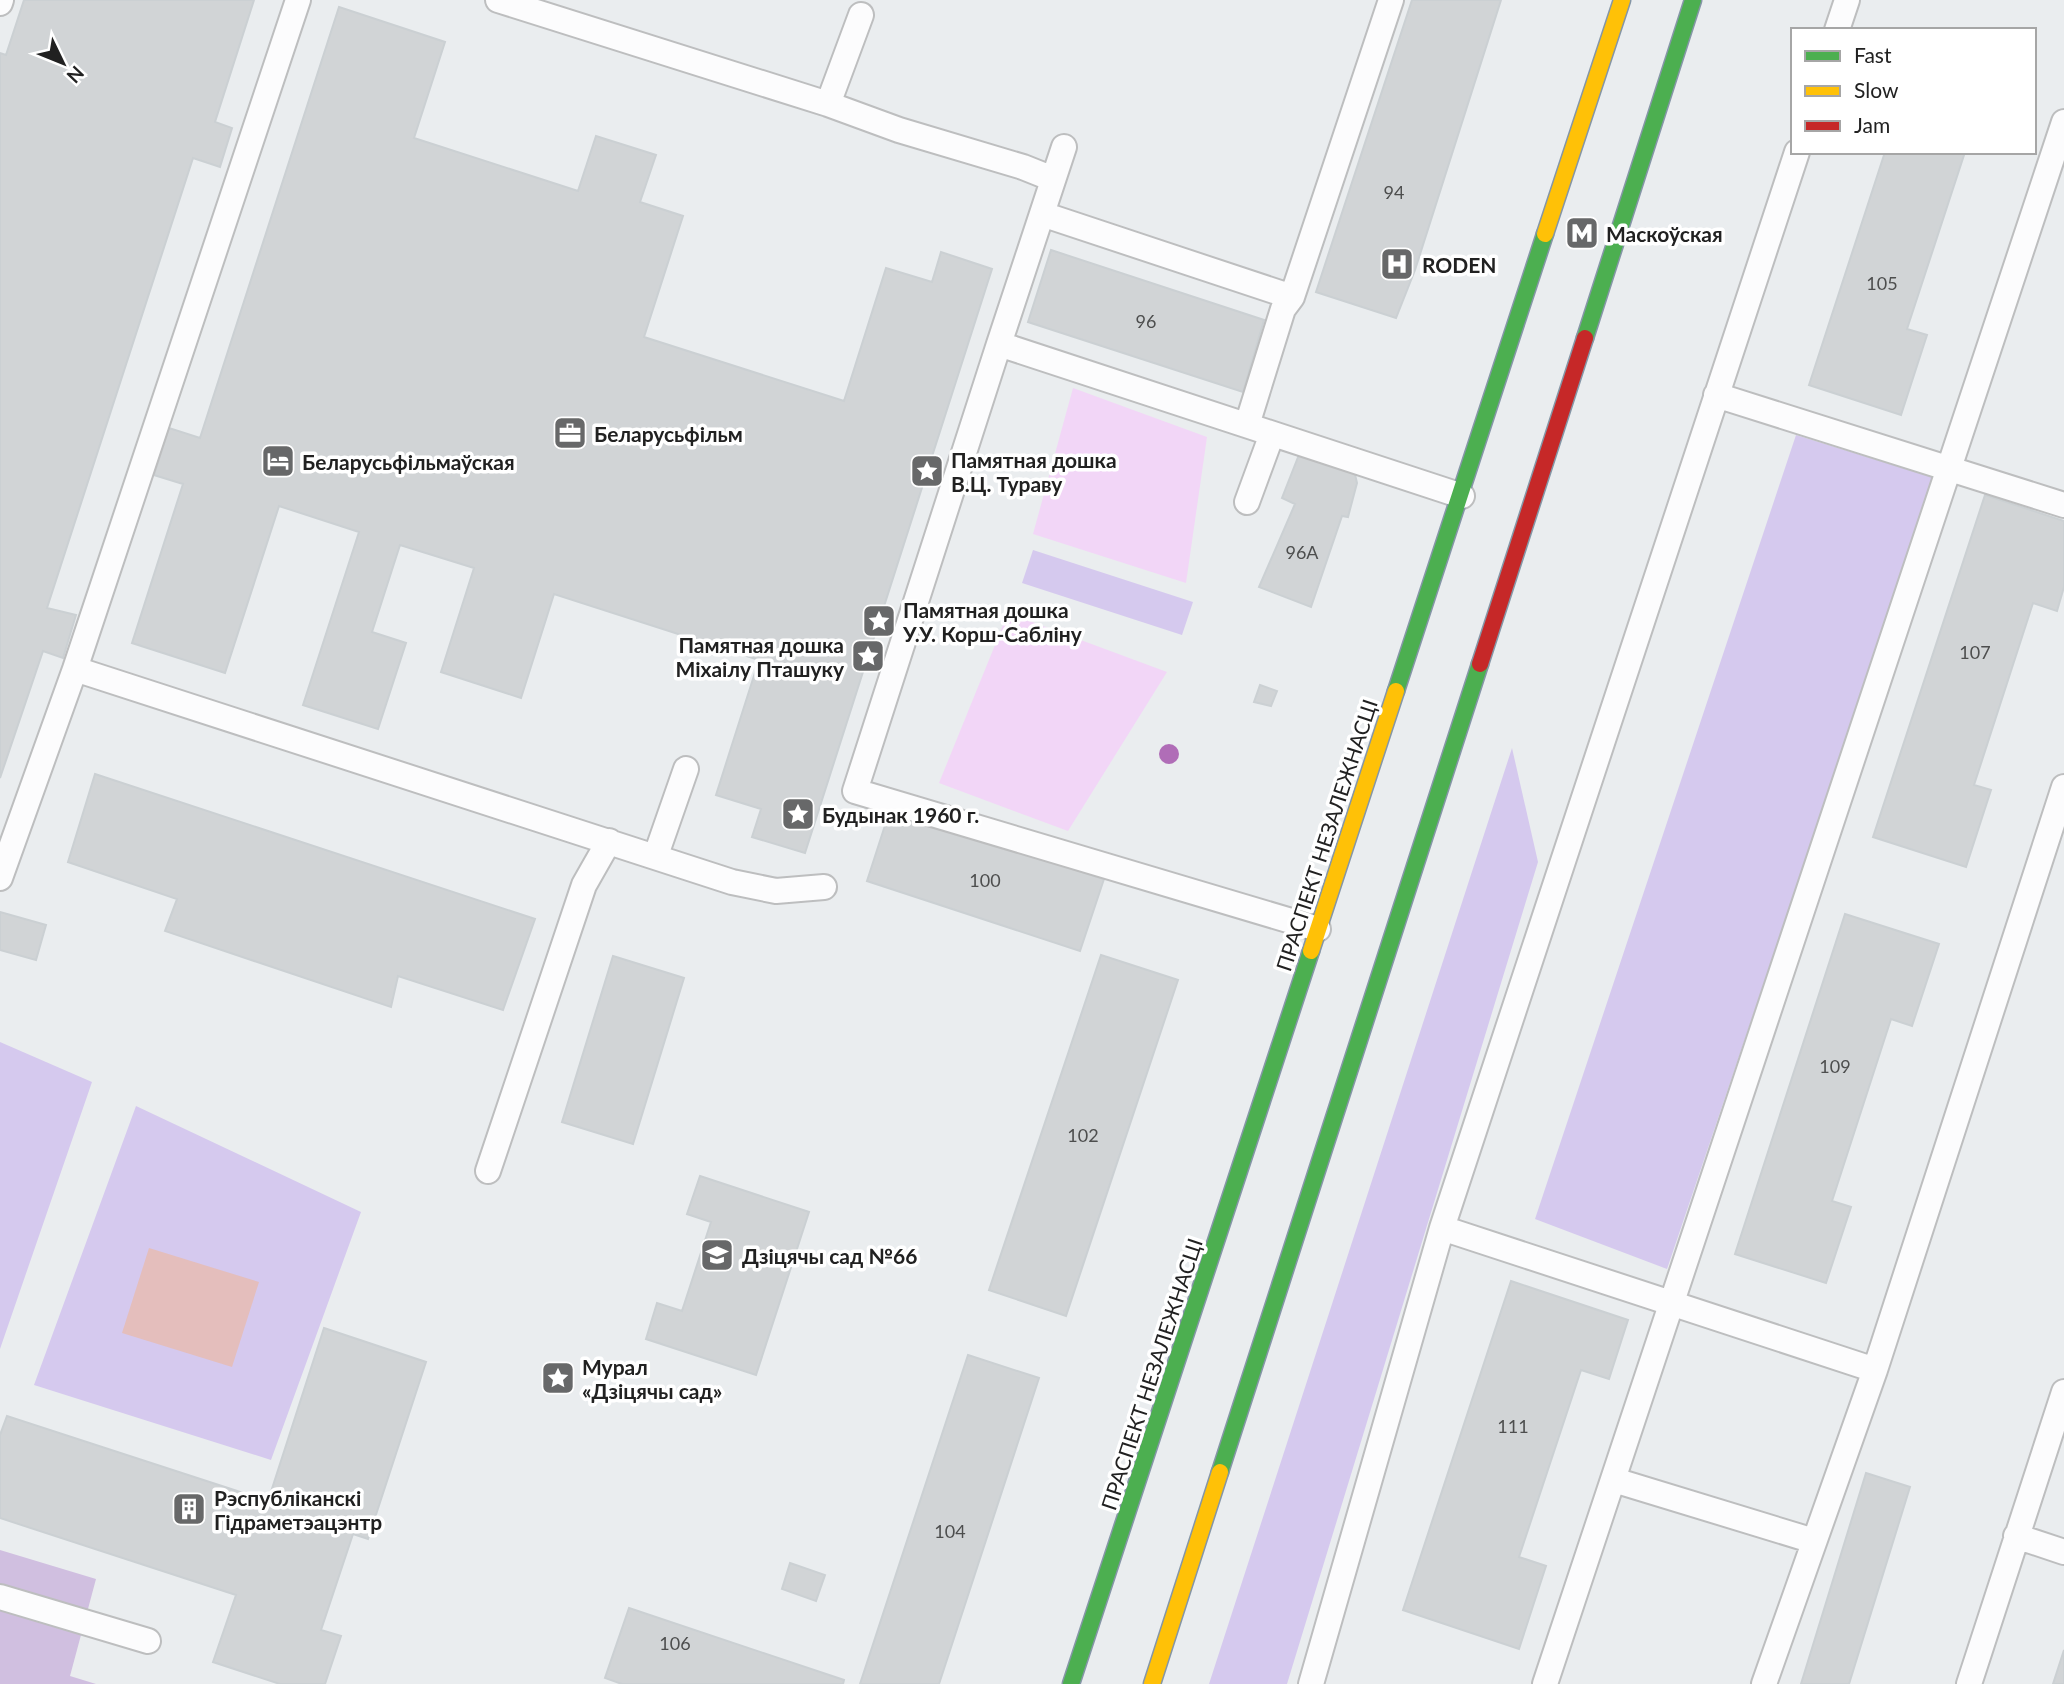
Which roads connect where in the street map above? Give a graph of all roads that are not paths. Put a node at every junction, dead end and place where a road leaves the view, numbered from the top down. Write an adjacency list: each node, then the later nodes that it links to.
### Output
1 (298, 0): 24 (lane)
2 (498, 0): 9 (lane)
3 (1391, 0): 15 (lane)
4 (1622, 0): 21 (main road, ПРАСПЕКТ НЕЗАЛЕЖНАСЦІ)
5 (1693, 0): 44 (main road)
6 (1847, 0): 8 (lane)
7 (861, 15): 9 (lane)
8 (1838, 28)
9 (828, 104): 13 (lane)
10 (2064, 122): 20 (lane)
11 (1064, 147): 13 (lane)
12 (1796, 154): 17 (lane)
13 (1053, 179): 14 (lane)
14 (1042, 214): 15 (lane); 16 (lane)
15 (1292, 297): 18 (lane)
16 (999, 344): 18 (lane); 31 (lane)
17 (1716, 396): 20 (lane); 33 (lane)
18 (1247, 425): 19 (lane)
19 (1272, 434): 21 (lane); 22 (lane)
20 (1950, 468): 23 (lane); 34 (lane)
21 (1462, 496): 31 (main road, ПРАСПЕКТ НЕЗАЛЕЖНАСЦІ)
22 (1247, 502)
23 (2064, 505)
24 (75, 669): 27 (lane); 29 (lane)
25 (687, 769): 28 (lane)
26 (2064, 787): 35 (lane)
27 (610, 841): 28 (lane); 32 (lane)
28 (656, 855): 30 (lane)
29 (0, 878)
30 (824, 887)
31 (1318, 929): 43 (main road, ПРАСПЕКТ НЕЗАЛЕЖНАСЦІ)
32 (488, 1171)
33 (1443, 1228): 34 (lane); 45 (lane)
34 (1673, 1303): 35 (lane); 37 (lane)
35 (1875, 1370): 39 (lane)
36 (2064, 1392): 38 (lane)
37 (1614, 1480): 39 (lane); 46 (lane)
38 (2016, 1536): 40 (lane); 48 (lane)
39 (1814, 1541): 47 (lane)
40 (2064, 1552)
41 (0, 1597): 42 (lane)
42 (148, 1642)
43 (1071, 1684)
44 (1152, 1684)
45 (1311, 1684)
46 (1545, 1684)
47 (1764, 1684)
48 (1969, 1684)

